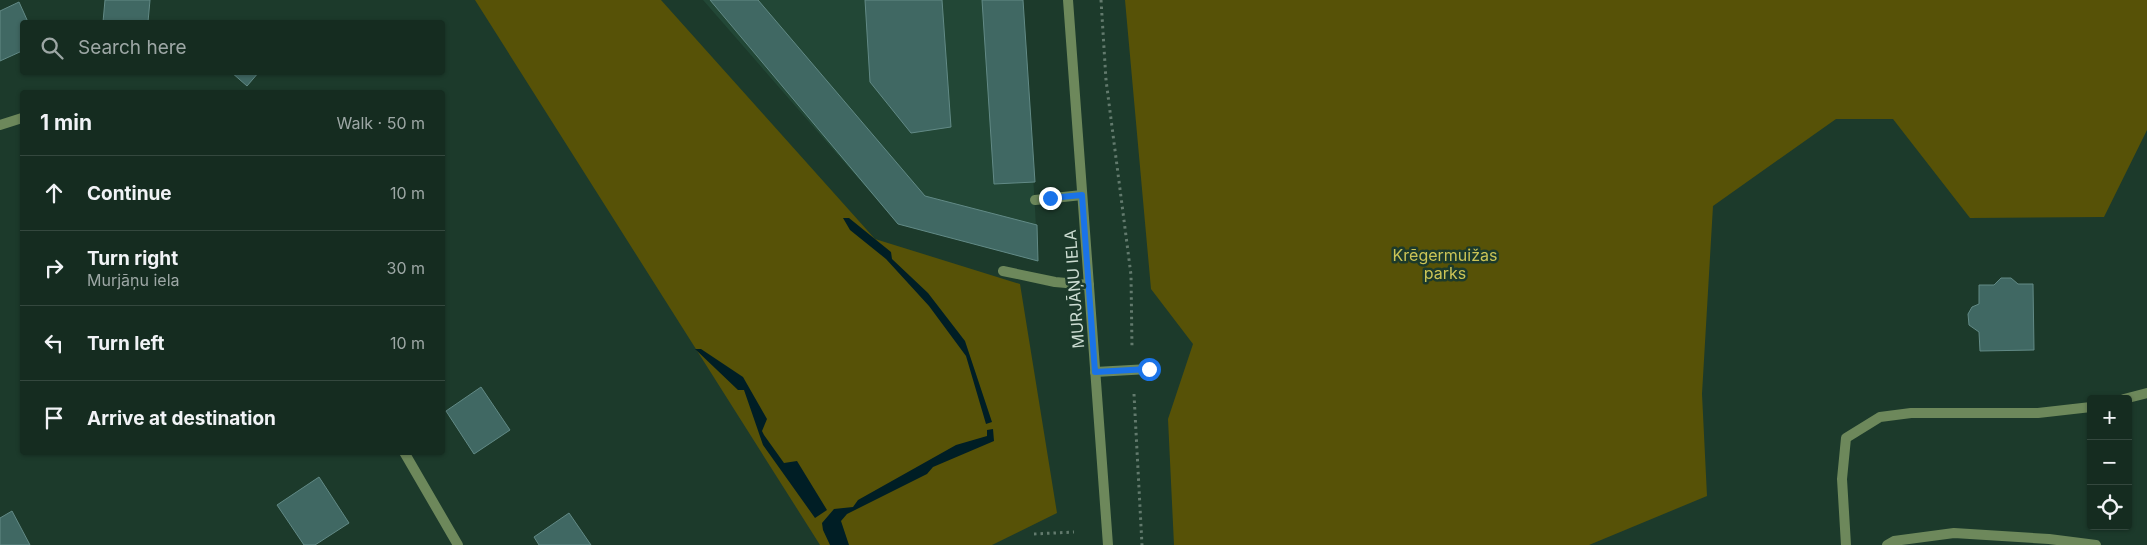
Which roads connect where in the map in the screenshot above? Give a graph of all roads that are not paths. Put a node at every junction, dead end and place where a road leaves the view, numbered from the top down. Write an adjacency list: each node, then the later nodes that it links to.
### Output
1 (1068, 0): 4 (street, MURJĀŅU IELA)
2 (20, 119): 3 (street)
3 (0, 125)
4 (1082, 195): 5 (street); 7 (street, MURJĀŅU IELA)
5 (1035, 200)
6 (1003, 270): 7 (street)
7 (1089, 285): 9 (street, MURJĀŅU IELA)
8 (1149, 369): 9 (street)
9 (1095, 372): 15 (street, MURJĀŅU IELA)
10 (2147, 393): 11 (street)
11 (2132, 397)
12 (2087, 407): 16 (street)
13 (406, 455): 14 (street)
14 (458, 545)
15 (1108, 545)
16 (1846, 545)
17 (1887, 545): 18 (street)
18 (2096, 545)

